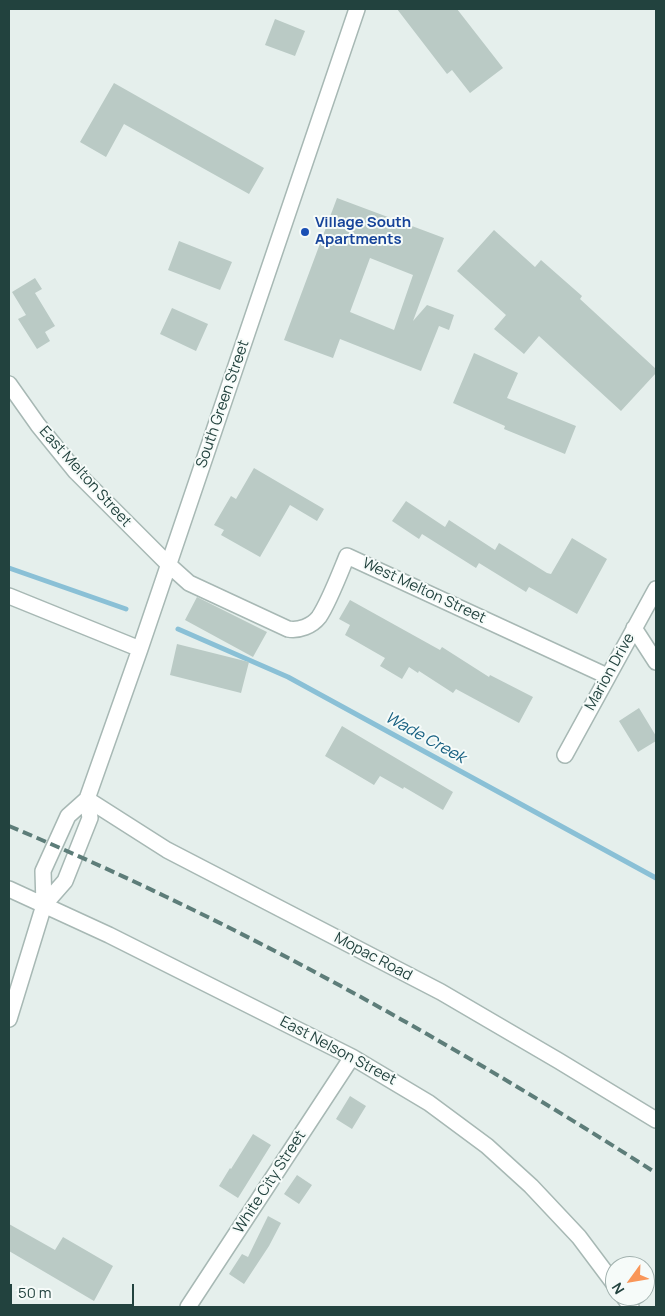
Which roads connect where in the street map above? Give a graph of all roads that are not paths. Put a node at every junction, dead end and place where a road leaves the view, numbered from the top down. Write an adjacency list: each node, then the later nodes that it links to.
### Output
1 (357, 9): 3 (street, South Green Street)
2 (9, 384): 3 (street, East Melton Street)
3 (169, 565): 7 (street, South Green Street); 9 (street, West Melton Street)
4 (656, 589): 6 (street, Marion Drive)
5 (9, 596): 7 (street)
6 (634, 628): 8 (street); 9 (street, Marion Drive)
7 (140, 649): 11 (street, South Green Street)
8 (656, 662)
9 (607, 676): 10 (street, Marion Drive)
10 (565, 755)
11 (87, 799): 13 (street, South Green Street); 13 (street, South Green Street); 16 (street, Mopac Road)
12 (9, 889): 13 (street, East Nelson Street)
13 (44, 905): 14 (street, South Green Street); 15 (street, East Nelson Street)
14 (9, 1019)
15 (352, 1057): 17 (street, East Nelson Street); 18 (street, White City Street)
16 (656, 1120)
17 (605, 1272)
18 (188, 1307)

